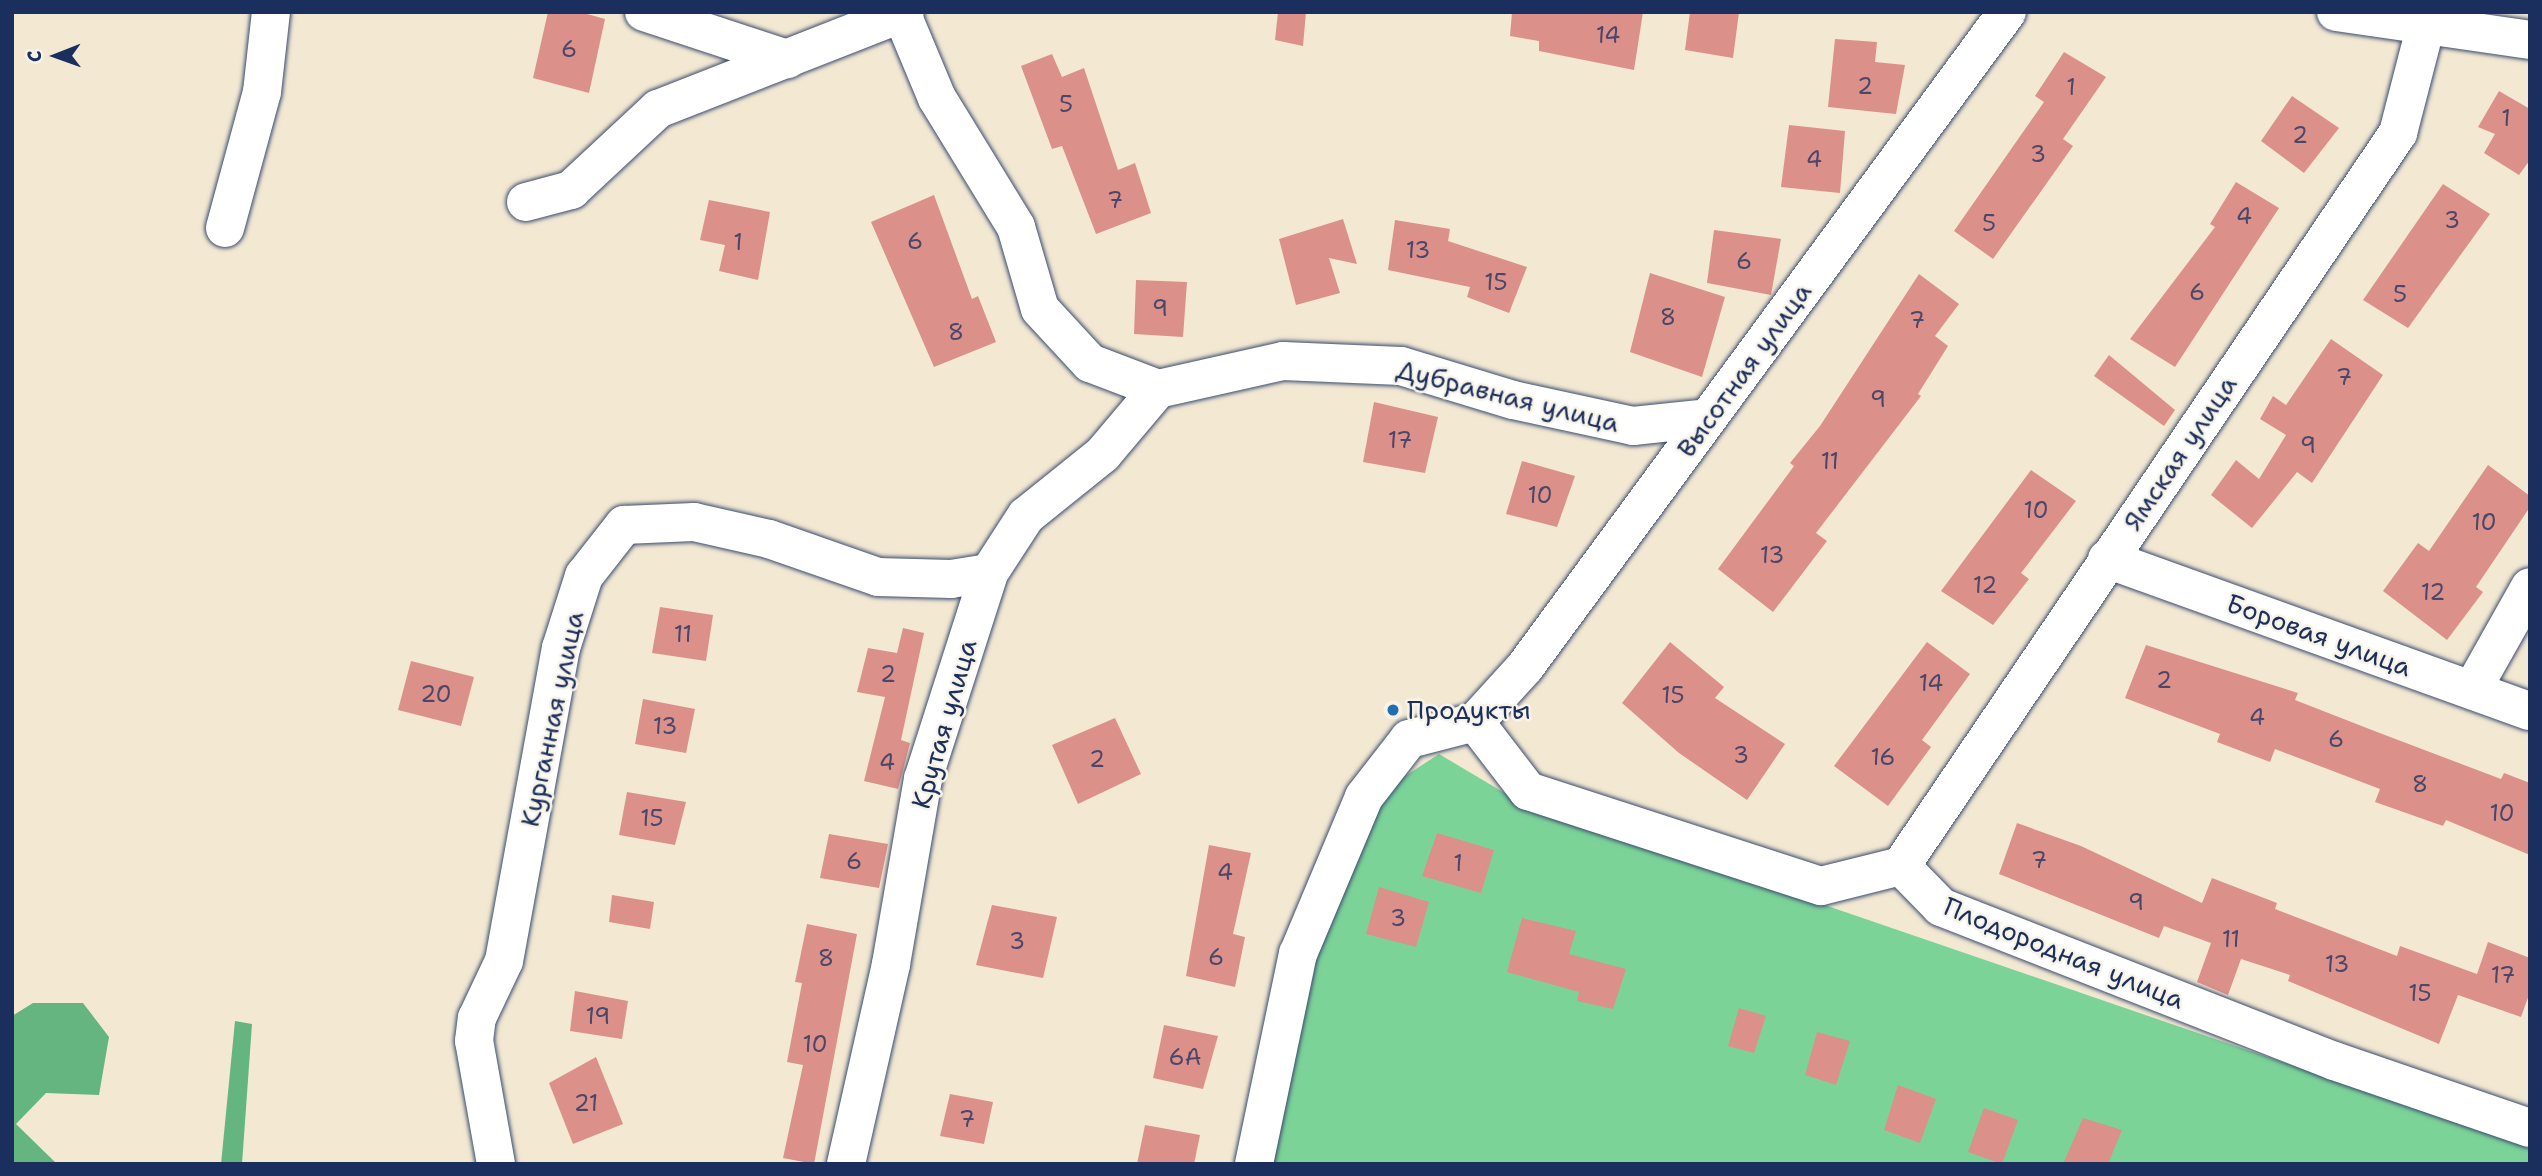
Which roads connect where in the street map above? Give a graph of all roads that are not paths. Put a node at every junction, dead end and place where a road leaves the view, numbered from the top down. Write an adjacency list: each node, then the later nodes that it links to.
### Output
1 (271, 12): 10 (street)
2 (644, 12): 8 (street)
3 (2007, 12): 12 (street, Высотная улица)
4 (2336, 12): 6 (street)
5 (902, 13): 8 (street); 11 (street)
6 (2426, 25): 7 (street); 13 (street, Ямская улица)
7 (2530, 40)
8 (787, 59): 9 (street)
9 (526, 202)
10 (226, 228)
11 (1158, 389): 12 (street, Дубравная улица); 14 (street, Крутая улица)
12 (1708, 418): 18 (street, Высотная улица)
13 (2107, 559): 16 (street, Боровая улица); 19 (street, Ямская улица)
14 (989, 573): 21 (street, Курганная улица); 22 (street, Крутая улица)
15 (2530, 587): 16 (street)
16 (2472, 690): 17 (street, Боровая улица)
17 (2530, 711)
18 (1475, 722): 19 (street); 23 (street)
19 (1901, 866): 20 (street, Плодородная улица)
20 (2530, 1128)
21 (496, 1164)
22 (846, 1164)
23 (1254, 1164)

